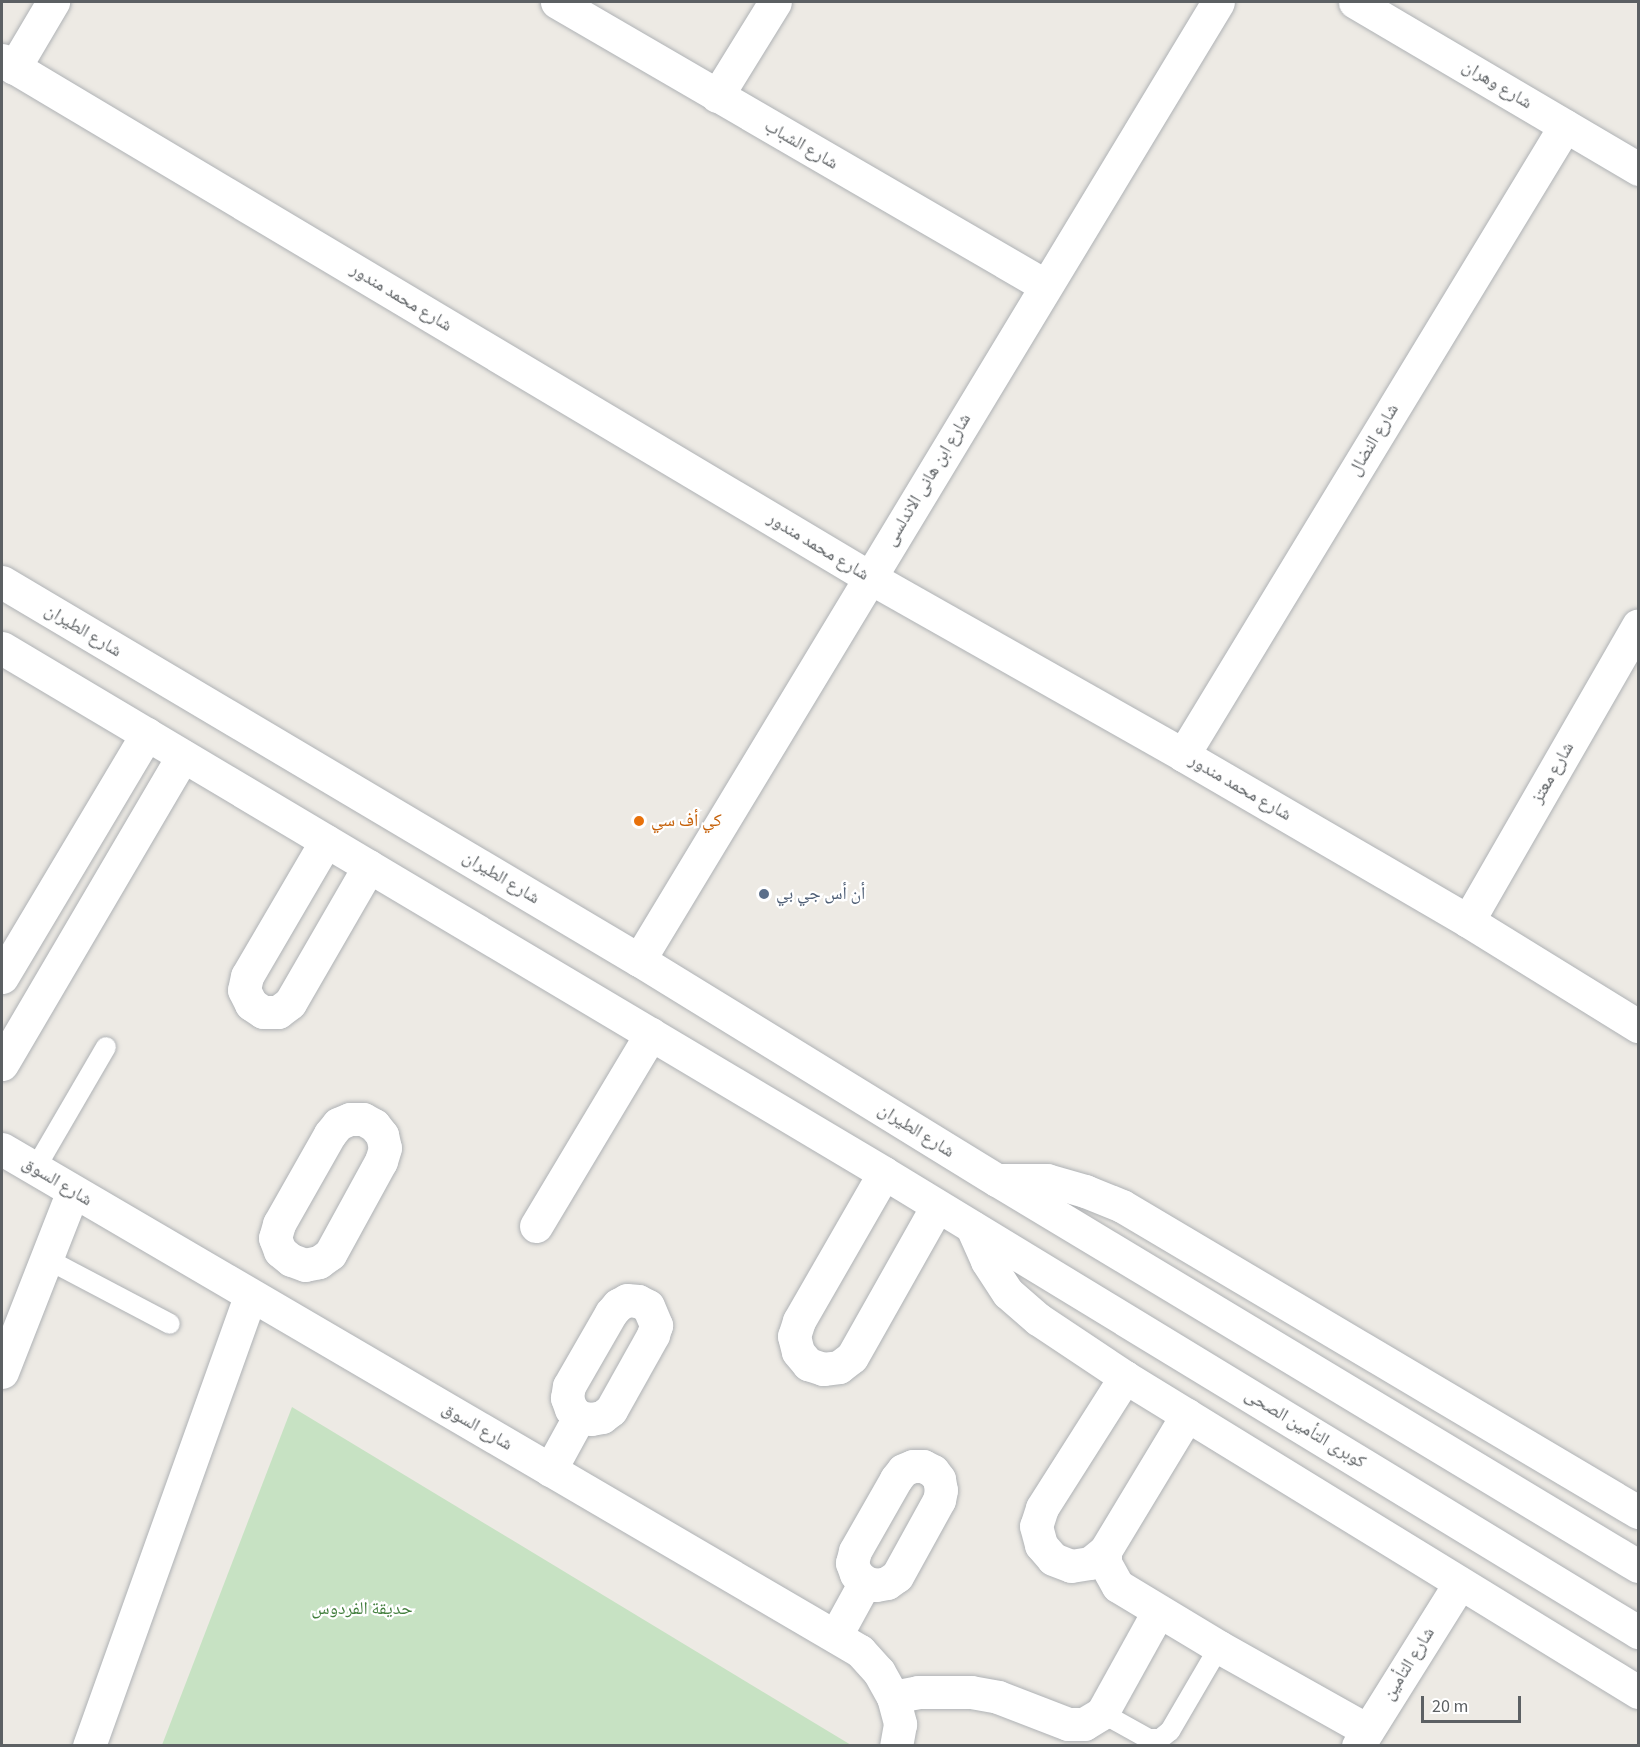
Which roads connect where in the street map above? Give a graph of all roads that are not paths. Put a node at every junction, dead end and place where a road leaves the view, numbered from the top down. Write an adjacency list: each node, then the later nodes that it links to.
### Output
1 (53, 2): 6 (street)
2 (557, 2): 7 (street, شارع الشباب)
3 (775, 2): 7 (street)
4 (1218, 2): 10 (street, شارع ابن هانى الاندلسى)
5 (1355, 2): 8 (street, شارع وهران)
6 (8, 64): 11 (street, شارع محمد مندور)
7 (717, 96): 10 (street, شارع الشباب)
8 (1565, 126): 9 (street, شارع وهران); 16 (street, شارع النضال)
9 (1638, 169)
10 (1046, 286): 11 (street, شارع ابن هانى الاندلسى)
11 (869, 577): 16 (street, شارع محمد مندور); 21 (street, شارع ابن هانى الاندلسى)
12 (2, 582): 21 (street, شارع الطيران)
13 (1635, 638): 20 (street, شارع معتز)
14 (2, 648): 15 (street)
15 (147, 734): 17 (street); 22 (street)
16 (1184, 754): 20 (street, شارع محمد مندور)
17 (183, 756): 18 (street); 26 (street)
18 (326, 841): 19 (street); 19 (street)
19 (369, 866): 24 (street)
20 (1468, 921): 23 (street, شارع محمد مندور)
21 (639, 960): 30 (street, شارع الطيران)
22 (2, 977)
23 (1638, 1026)
24 (651, 1034): 29 (street); 33 (street)
25 (106, 1047): 28 (lane)
26 (2, 1064)
27 (2, 1149): 28 (street, شارع السوق)
28 (35, 1169): 31 (street, شارع السوق)
29 (884, 1173): 32 (street); 32 (street)
30 (997, 1180): 44 (street); 46 (street)
31 (73, 1191): 35 (street); 37 (street, شارع السوق)
32 (937, 1206): 34 (street)
33 (536, 1226)
34 (972, 1227): 40 (street); 50 (street, كوبرى التأمين الصحى)
35 (45, 1258): 38 (lane); 39 (street)
36 (291, 1260): 37 (street)
37 (258, 1300): 43 (street, شارع السوق); 57 (street)
38 (170, 1324)
39 (2, 1372)
40 (1125, 1377): 41 (street); 45 (street)
41 (1187, 1415): 45 (street); 48 (street)
42 (579, 1417): 43 (street)
43 (550, 1470): 51 (street, شارع السوق)
44 (1638, 1512)
45 (1105, 1551): 49 (street)
46 (1638, 1566)
47 (865, 1582): 51 (street)
48 (1460, 1583): 53 (street); 56 (street, شارع التأمين)
49 (1158, 1612): 52 (street); 55 (street)
50 (1638, 1632)
51 (836, 1635): 54 (street, شارع السوق)
52 (1219, 1647): 55 (lane); 56 (street)
53 (1638, 1692)
54 (893, 1697): 55 (street); 58 (street, شارع السوق)
55 (1102, 1713)
56 (1363, 1738)
57 (88, 1746)
58 (896, 1746)

